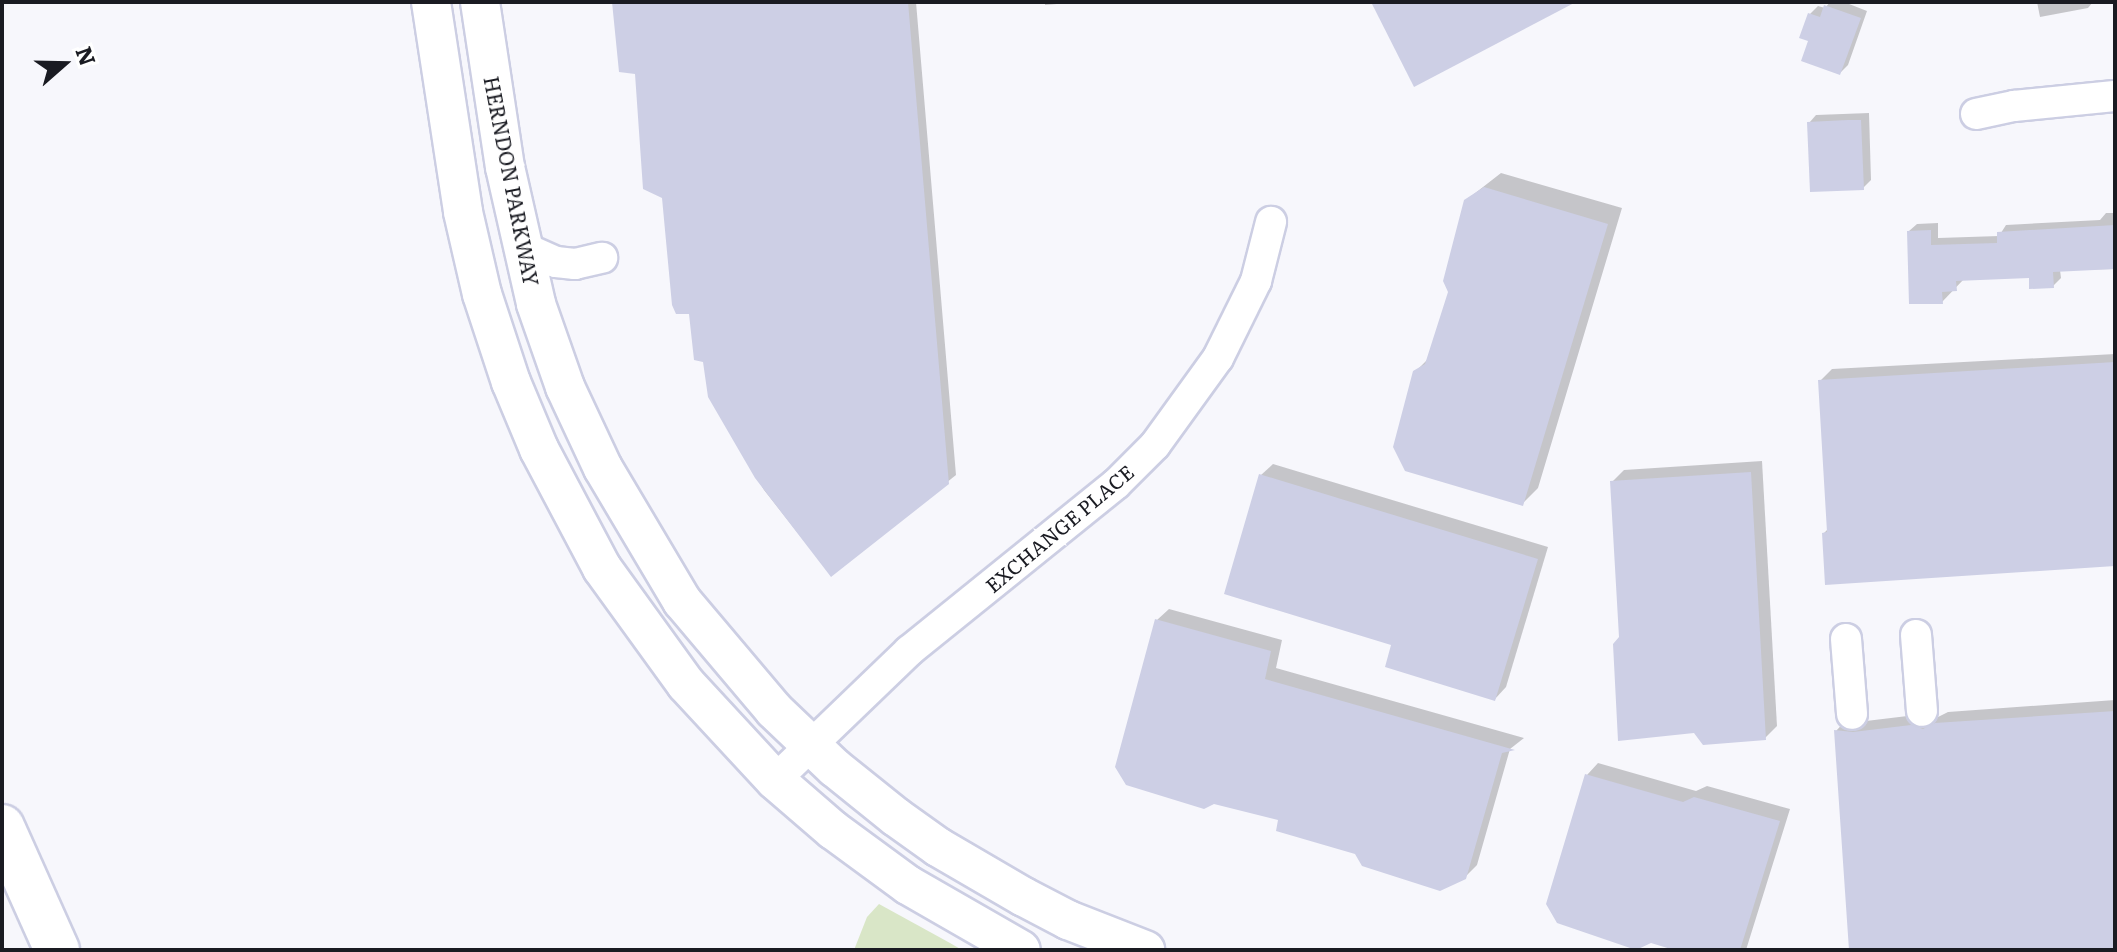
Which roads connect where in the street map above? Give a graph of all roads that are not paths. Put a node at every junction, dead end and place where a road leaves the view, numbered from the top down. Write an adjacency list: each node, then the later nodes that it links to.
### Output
1 (431, 2): 13 (main road)
2 (480, 2): 6 (main road, HERNDON PARKWAY)
3 (2115, 96): 4 (street)
4 (1976, 114)
5 (1271, 222): 12 (street, EXCHANGE PLACE)
6 (522, 247): 7 (street); 12 (main road, HERNDON PARKWAY)
7 (602, 258)
8 (1916, 635): 10 (street)
9 (1846, 639): 11 (street)
10 (1922, 711)
11 (1852, 714)
12 (809, 745): 13 (street, EXCHANGE PLACE); 17 (main road, HERNDON PARKWAY)
13 (775, 780): 16 (main road)
14 (2, 827): 15 (highway)
15 (57, 950)
16 (1021, 950)
17 (1145, 950)

